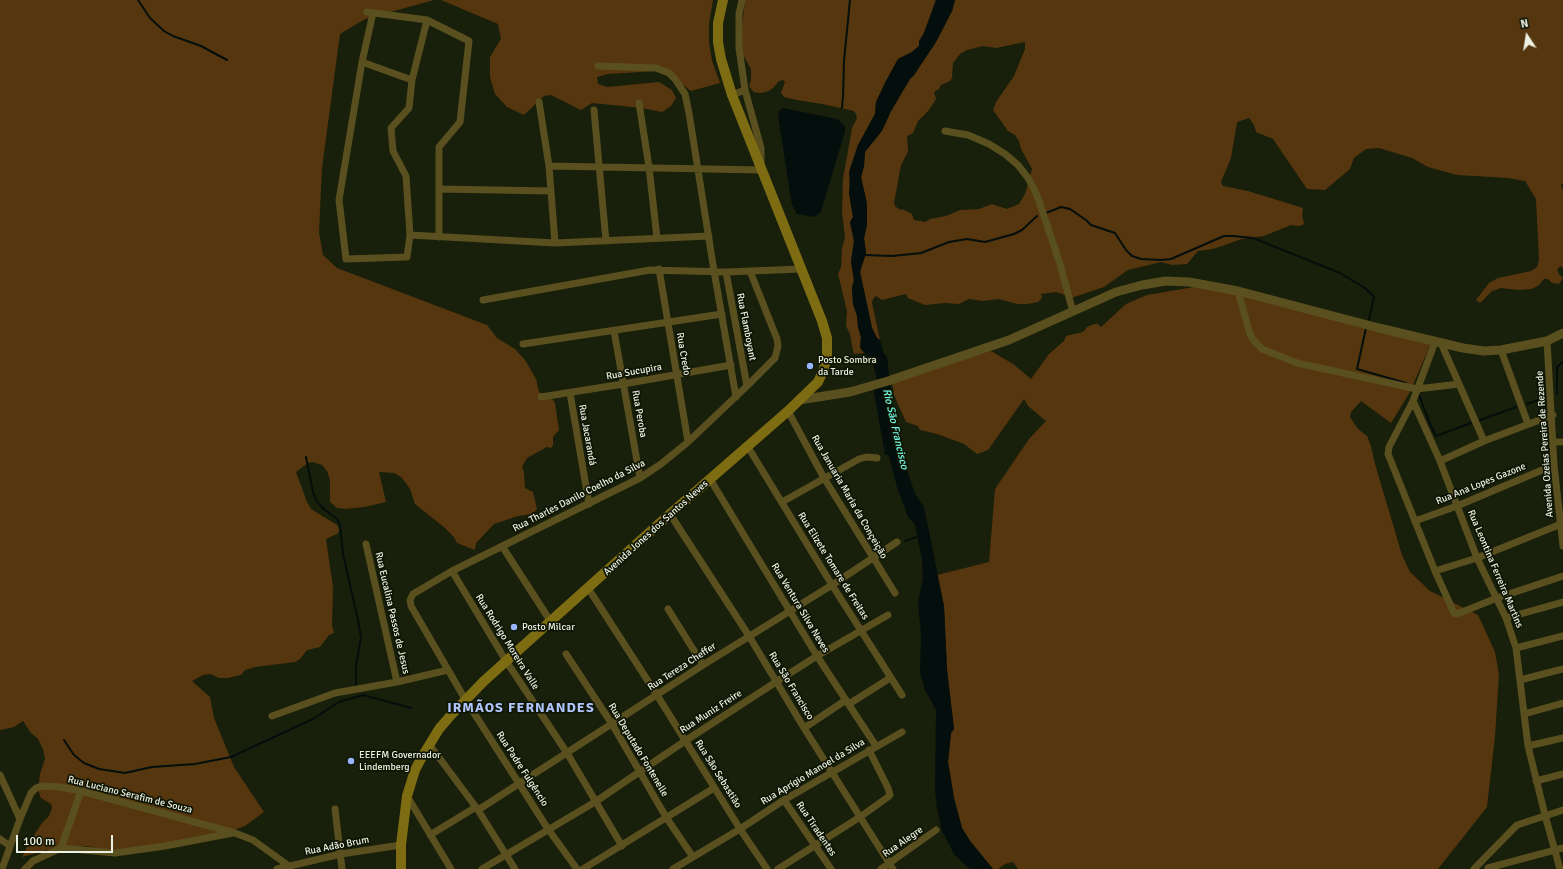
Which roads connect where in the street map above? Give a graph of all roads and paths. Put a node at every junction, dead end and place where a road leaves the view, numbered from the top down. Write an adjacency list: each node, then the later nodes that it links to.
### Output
1 (723, 0): 8 (main road, Avenida Jones dos Santos Neves)
2 (742, 0): 7 (street)
3 (427, 20): 4 (street); 6 (street); 18 (street)
4 (362, 62): 6 (street); 20 (street)
5 (598, 66): 16 (street)
6 (412, 80): 20 (street)
7 (745, 90): 8 (street); 17 (street)
8 (732, 95): 17 (main road, Avenida Jones dos Santos Neves)
9 (539, 102): 13 (street)
10 (639, 103): 15 (street)
11 (594, 110): 14 (street)
12 (945, 131): 33 (street)
13 (549, 166): 14 (street); 19 (street)
14 (599, 167): 15 (street); 24 (street)
15 (649, 167): 16 (street); 23 (street)
16 (698, 169): 17 (street); 21 (street)
17 (761, 170): 27 (main road, Avenida Jones dos Santos Neves)
18 (439, 189): 19 (street); 22 (street)
19 (551, 191): 25 (street)
20 (410, 235): 22 (street)
21 (708, 236): 23 (street); 28 (street)
22 (439, 237): 25 (street)
23 (657, 238): 24 (street)
24 (606, 240): 25 (street)
25 (555, 243)
26 (659, 269): 28 (street); 32 (street); 35 (street, Rua Credo)
27 (802, 269): 29 (street); 51 (main road, Avenida Jones dos Santos Neves)
28 (714, 271): 30 (street); 34 (street)
29 (750, 271): 30 (street); 46 (street, Rua Tharles Danilo Coelho da Silva)
30 (726, 272): 46 (street, Rua Flamboyant)
31 (1238, 291): 33 (street); 39 (street); 47 (street)
32 (483, 300)
33 (1073, 312): 51 (street)
34 (722, 314): 35 (street); 42 (street)
35 (668, 323): 36 (street); 43 (street, Rua Credo)
36 (614, 331): 40 (street); 44 (street, Rua Peroba)
37 (1563, 333): 38 (street)
38 (1547, 341): 41 (street); 54 (street, Avenida Ozeias Pereira de Rezende)
39 (1438, 342): 41 (street); 45 (street); 47 (street)
40 (523, 344)
41 (1501, 350): 55 (street)
42 (731, 365): 43 (street, Rua Sucupira); 50 (street)
43 (677, 375): 44 (street, Rua Sucupira); 56 (street, Rua Credo)
44 (623, 384): 48 (street, Rua Sucupira); 64 (street, Rua Peroba)
45 (1458, 384): 47 (street); 57 (street)
46 (747, 386): 50 (street, Rua Tharles Danilo Coelho da Silva)
47 (1417, 389): 52 (street)
48 (570, 393): 49 (street, Rua Sucupira); 68 (street, Rua Jacarandá)
49 (541, 397)
50 (736, 397): 56 (street, Rua Tharles Danilo Coelho da Silva)
51 (799, 400): 53 (main road, Avenida Jones dos Santos Neves)
52 (1413, 401): 62 (street, Rua Leontina Ferreira Martins); 71 (street)
53 (788, 411): 60 (main road, Avenida Jones dos Santos Neves); 65 (street, Rua Januaria Maria da Conçeição)
54 (1553, 415): 55 (street); 58 (street, Avenida Ozeias Pereira de Rezende)
55 (1528, 424): 57 (street)
56 (688, 442): 64 (street, Rua Tharles Danilo Coelho da Silva)
57 (1484, 442): 62 (street)
58 (1554, 442): 59 (street); 63 (street, Avenida Ozeias Pereira de Rezende)
59 (1563, 442)
60 (748, 446): 66 (main road, Avenida Jones dos Santos Neves); 67 (street, Rua Elizete Tomare de Freitas)
61 (877, 458): 65 (street)
62 (1440, 461): 69 (street, Rua Leontina Ferreira Martins)
63 (1554, 465): 69 (street, Rua Ana Lopes Gazone); 72 (street, Avenida Ozeias Pereira de Rezende)
64 (640, 478): 68 (street, Rua Tharles Danilo Coelho da Silva)
65 (824, 478): 67 (street); 77 (street, Rua Januaria Maria da Conçeição)
66 (710, 479): 70 (main road, Avenida Jones dos Santos Neves); 89 (street, Rua Ventura Silva Neves)
67 (782, 502): 82 (street, Rua Elizete Tomare de Freitas)
68 (589, 504): 75 (street, Rua Tharles Danilo Coelho da Silva)
69 (1457, 506): 71 (street, Rua Ana Lopes Gazone); 78 (street, Rua Leontina Ferreira Martins)
70 (670, 514): 83 (main road, Avenida Jones dos Santos Neves); 94 (street, Rua São Francisco)
71 (1415, 521): 80 (street)
72 (1561, 524): 76 (street, Avenida Ozeias Pereira de Rezende); 78 (street)
73 (897, 542): 77 (street, Rua Tereza Cheffer)
74 (366, 544): 105 (street, Rua Eucalina Passos de Jesus)
75 (502, 546): 79 (street, Rua Tharles Danilo Coelho da Silva); 92 (street)
76 (1563, 546)
77 (873, 558): 82 (street, Rua Tereza Cheffer); 84 (street, Rua Januaria Maria da Conçeição)
78 (1478, 558): 80 (street); 86 (street, Rua Leontina Ferreira Martins)
79 (452, 570): 85 (street, Rua Tharles Danilo Coelho da Silva); 99 (street, Rua Rodrigo Moreira Valle)
80 (1435, 571): 86 (street)
81 (1563, 576): 86 (street)
82 (832, 586): 89 (street, Rua Tereza Cheffer); 93 (street, Rua Elizete Tomare de Freitas)
83 (588, 588): 92 (main road, Avenida Jones dos Santos Neves); 107 (street, Rua São Sebastião)
84 (895, 593)
85 (413, 594): 102 (street, Rua Padre Fulgêncio)
86 (1497, 598): 91 (street, Rua Leontina Ferreira Martins)
87 (1563, 602): 91 (street)
88 (668, 609): 100 (street)
89 (790, 611): 94 (street, Rua Tereza Cheffer); 98 (street, Rua Ventura Silva Neves)
90 (888, 615): 93 (street, Rua Muniz Freire)
91 (1506, 618): 96 (street, Rua Leontina Ferreira Martins)
92 (550, 622): 99 (main road, Avenida Jones dos Santos Neves)
93 (860, 630): 98 (street, Rua Muniz Freire); 103 (street, Rua Elizete Tomare de Freitas)
94 (750, 636): 100 (street, Rua Tereza Cheffer); 106 (street, Rua São Francisco)
95 (1563, 636): 96 (street)
96 (1516, 648): 104 (street, Rua Leontina Ferreira Martins)
97 (566, 654): 114 (street, Rua Deputado Fontenelle)
98 (817, 656): 106 (street, Rua Muniz Freire); 110 (street, Rua Ventura Silva Neves)
99 (506, 661): 109 (main road, Avenida Jones dos Santos Neves); 123 (street, Rua Rodrigo Moreira Valle)
100 (703, 666): 107 (street, Rua Tereza Cheffer)
101 (1563, 669): 104 (street)
102 (448, 670): 105 (street, Rua Eucalina Passos de Jesus); 109 (street, Rua Padre Fulgêncio)
103 (890, 678): 108 (street, Rua Elizete Tomare de Freitas); 110 (street)
104 (1520, 680): 112 (street, Rua Leontina Ferreira Martins)
105 (397, 682): 113 (street)
106 (776, 682): 115 (street, Rua São Francisco); 118 (street, Rua Muniz Freire)
107 (658, 695): 114 (street, Rua Tereza Cheffer); 118 (street, Rua São Sebastião)
108 (902, 695)
109 (465, 699): 119 (main road, Avenida Jones dos Santos Neves); 129 (street, Rua Padre Fulgêncio)
110 (848, 702): 115 (street); 120 (street, Rua Ventura Silva Neves)
111 (1563, 703): 112 (street)
112 (1524, 714): 121 (street, Rua Leontina Ferreira Martins)
113 (272, 716)
114 (612, 724): 123 (street, Rua Tereza Cheffer); 124 (street, Rua Deputado Fontenelle)
115 (804, 728): 125 (street, Rua São Francisco)
116 (902, 732): 120 (street, Rua Aprígio Manoel da Silva)
117 (1563, 738): 121 (street)
118 (685, 741): 124 (street, Rua Muniz Freire); 130 (street, Rua São Sebastião)
119 (429, 744): 132 (main road, Avenida Jones dos Santos Neves); 135 (street)
120 (876, 746): 122 (street, Rua Aprígio Manoel da Silva)
121 (1528, 746): 128 (street, Rua Leontina Ferreira Martins)
122 (869, 750): 125 (street, Rua Aprígio Manoel da Silva); 140 (street)
123 (567, 753): 129 (street, Rua Tereza Cheffer); 134 (street, Rua Rodrigo Moreira Valle)
124 (640, 771): 134 (street, Rua Muniz Freire); 139 (street, Rua Deputado Fontenelle)
125 (832, 772): 133 (street, Rua Aprígio Manoel da Silva); 140 (street, Rua São Francisco)
126 (1563, 774): 128 (street)
127 (0, 775): 141 (street)
128 (1536, 781): 138 (street, Rua Leontina Ferreira Martins)
129 (519, 785): 135 (street, Rua Tereza Cheffer); 142 (street, Rua Padre Fulgêncio)
130 (714, 788): 139 (street); 143 (street, Rua São Sebastião)
131 (81, 791): 141 (street, Rua Luciano Serafim de Souza); 145 (street, Rua Luciano Serafim de Souza); 152 (street)
132 (407, 796): 146 (street); 148 (main road, Avenida Jones dos Santos Neves)
133 (784, 800): 143 (street, Rua Aprígio Manoel da Silva); 149 (street, Rua Tiradentes)
134 (596, 802): 142 (street, Rua Muniz Freire); 151 (street, Rua Rodrigo Moreira Valle)
135 (477, 808): 146 (street, Rua Tereza Cheffer); 156 (street)
136 (335, 809): 155 (street)
137 (1563, 810): 138 (street)
138 (1545, 815): 154 (street, Rua Leontina Ferreira Martins); 157 (street)
139 (666, 817): 151 (street); 158 (street, Rua Deputado Fontenelle)
140 (860, 817): 149 (street); 160 (street, Rua São Francisco)
141 (20, 818): 150 (street, Rua Luciano Serafim de Souza)
142 (548, 829): 156 (street, Rua Muniz Freire); 169 (street, Rua Padre Fulgêncio)
143 (740, 829): 158 (street, Rua Aprígio Manoel da Silva); 171 (street, Rua São Sebastião)
144 (936, 830): 160 (street, Rua Alegre)
145 (235, 833): 152 (street); 159 (street, Rua Luciano Serafim de Souza)
146 (430, 835): 166 (street)
147 (0, 839): 150 (street)
148 (402, 845): 155 (street, Rua Adão Brum); 165 (main road, Avenida Jones dos Santos Neves)
149 (815, 845): 172 (street); 173 (street, Rua Tiradentes)
150 (10, 846): 161 (street, Rua Luciano Serafim de Souza)
151 (622, 846): 169 (street)
152 (61, 848): 162 (street)
153 (1563, 848): 154 (street)
154 (1555, 851): 176 (street); 177 (street, Rua Leontina Ferreira Martins)
155 (341, 854): 159 (street, Rua Adão Brum); 164 (street)
156 (505, 855): 167 (street, Rua Muniz Freire); 168 (street)
157 (1485, 856): 175 (street); 176 (street)
158 (693, 857): 170 (street, Rua Aprígio Manoel da Silva)
159 (289, 866): 163 (street, Rua Adão Brum)
160 (891, 866): 174 (street, Rua Alegre)
161 (2, 869)
162 (25, 869)
163 (277, 869)
164 (342, 869)
165 (401, 869)
166 (451, 869)
167 (482, 869)
168 (515, 869)
169 (577, 869)
170 (674, 869)
171 (767, 869)
172 (778, 869)
173 (831, 869)
174 (881, 869)
175 (1474, 869)
176 (1488, 869)
177 (1560, 869)

